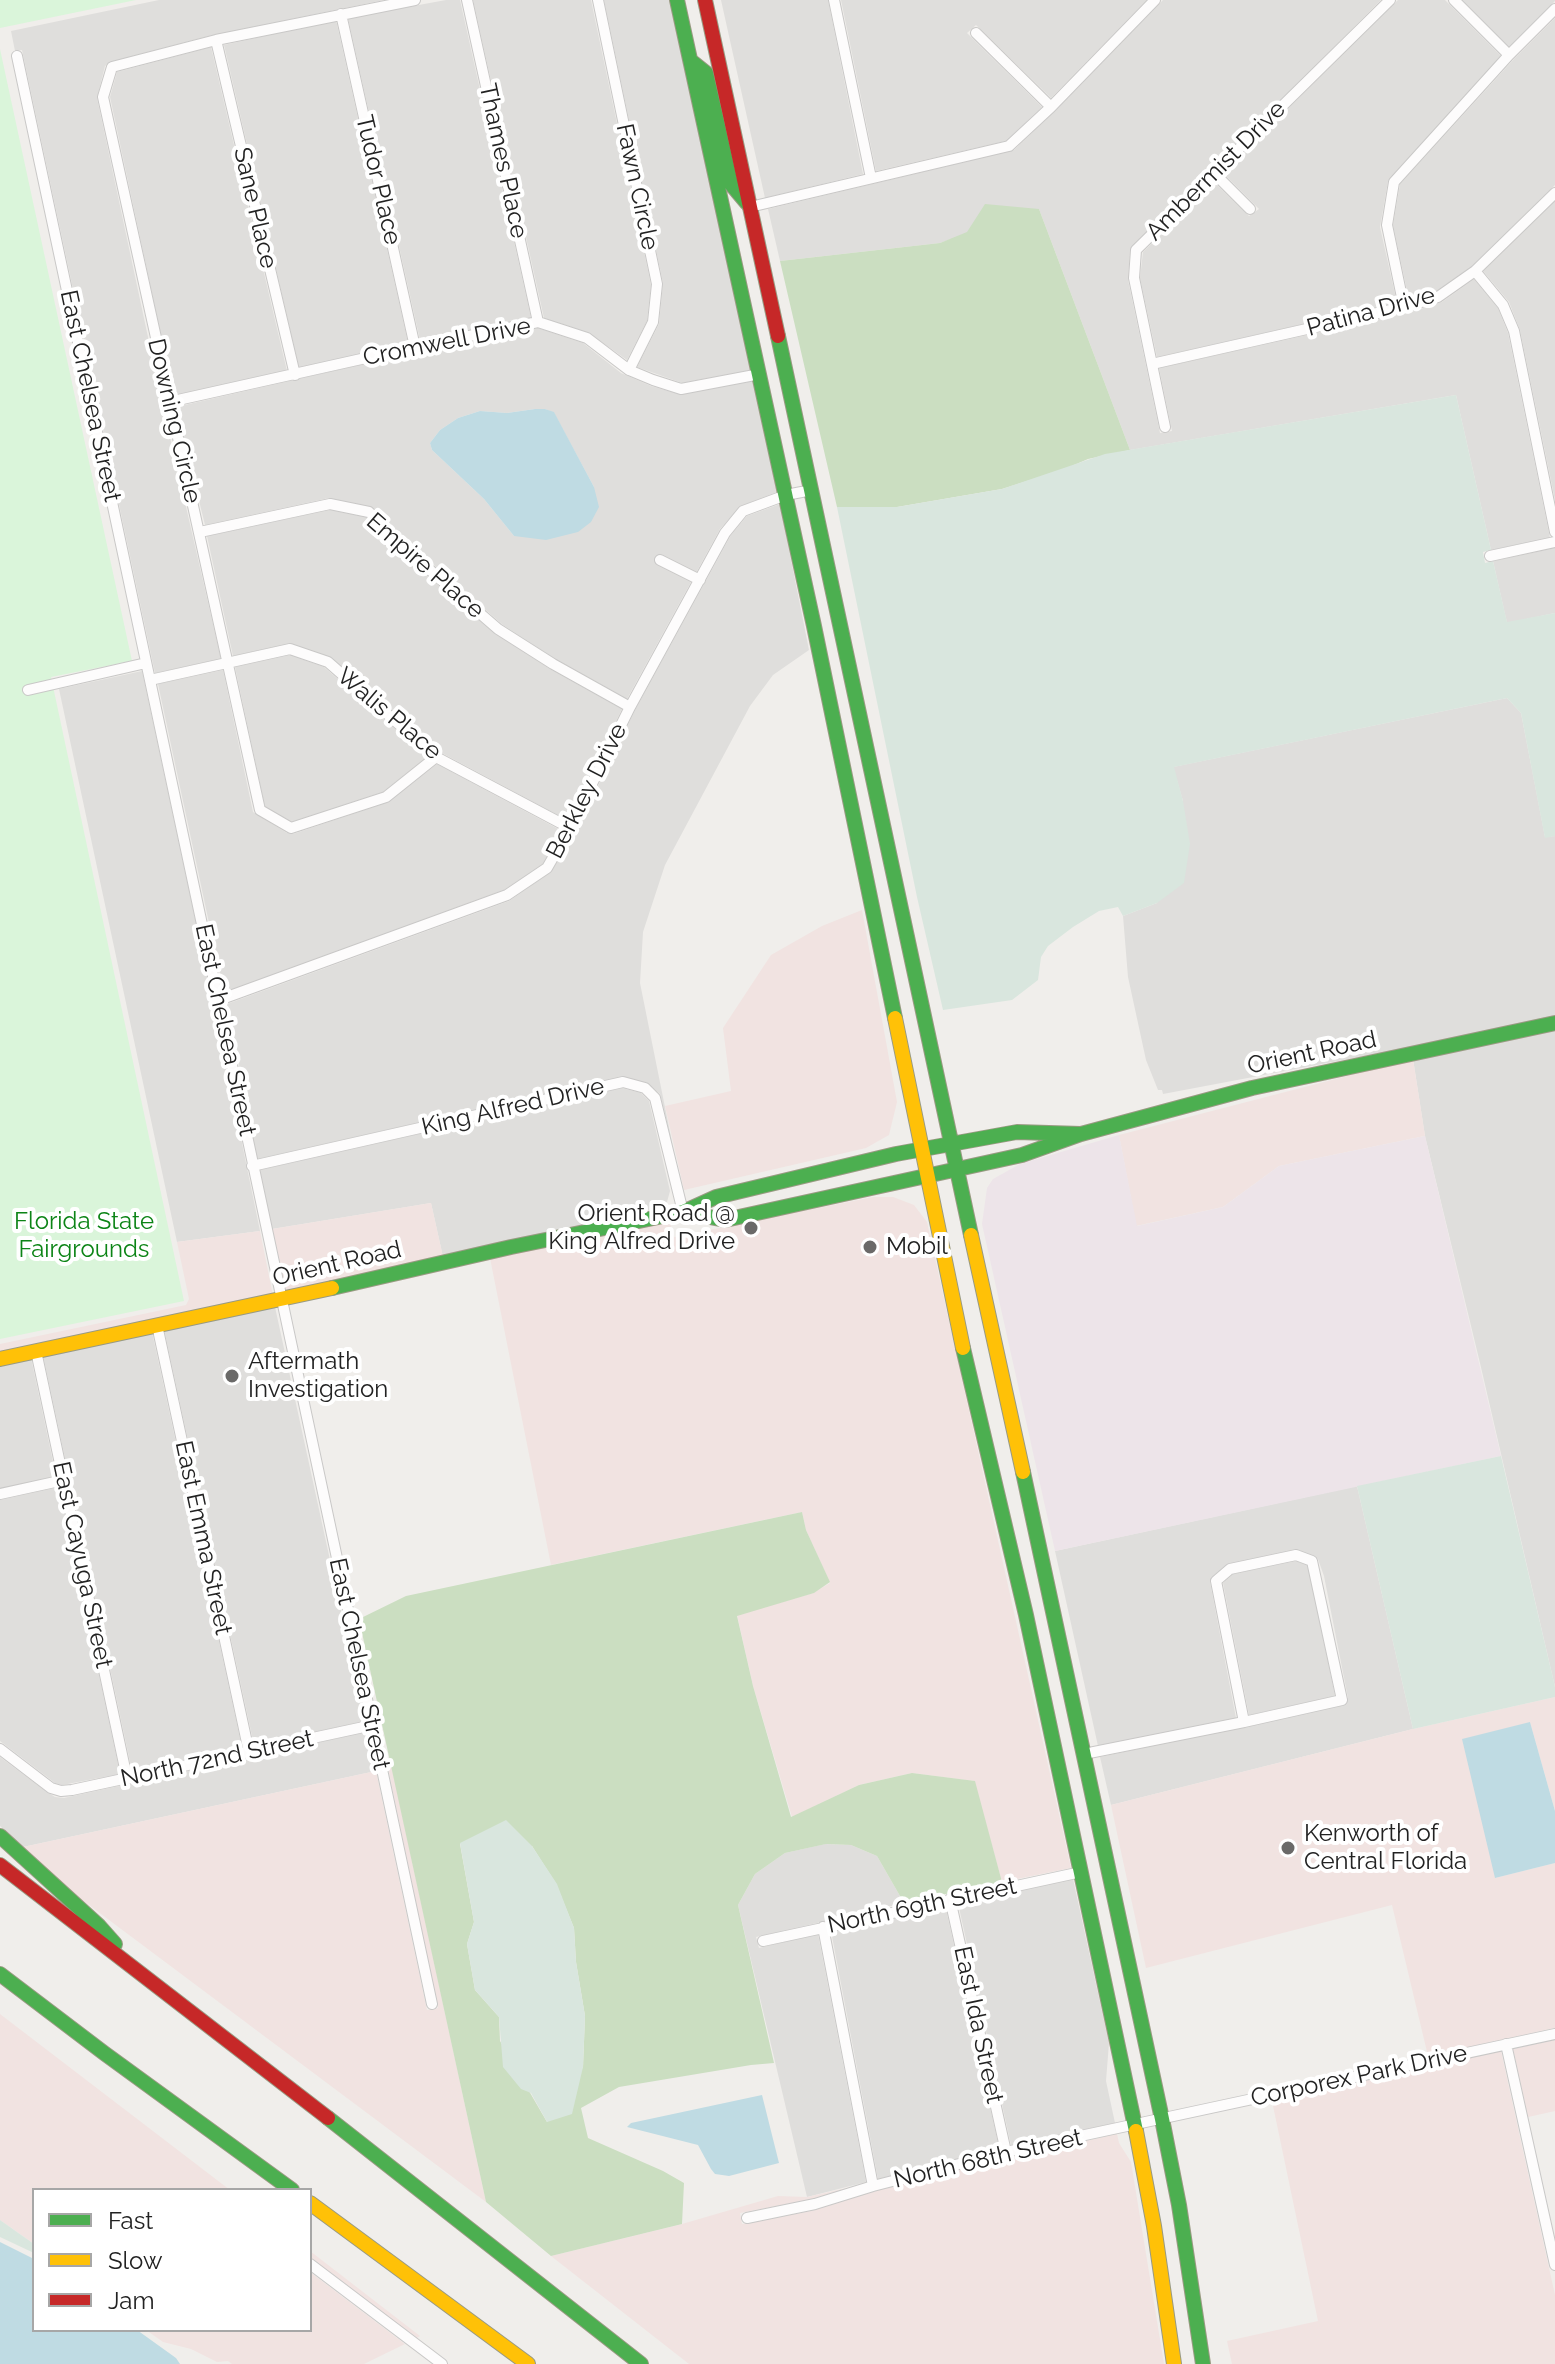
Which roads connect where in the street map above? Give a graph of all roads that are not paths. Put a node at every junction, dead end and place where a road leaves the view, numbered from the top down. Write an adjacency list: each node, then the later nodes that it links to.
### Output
1 (415, 0): 11 (street)
2 (467, 0): 26 (street, Thames Place)
3 (598, 0): 29 (street, Fawn Circle)
4 (677, 0): 16 (main road)
5 (705, 0): 21 (main road)
6 (834, 0): 19 (street)
7 (1155, 0): 17 (street)
8 (1390, 0): 18 (street, Ambermist Drive)
9 (1454, 0): 14 (street)
10 (1555, 9): 14 (street)
11 (341, 14): 13 (street, Downing Circle); 27 (street, Tudor Place)
12 (976, 33): 17 (street)
13 (216, 40): 31 (street, Sane Place); 32 (street, Downing Circle)
14 (1509, 55): 25 (street)
15 (17, 56): 42 (street, East Chelsea Street)
16 (691, 61): 21 (main road); 23 (main road)
17 (1051, 107): 19 (street)
18 (1214, 173): 22 (street); 28 (street, Ambermist Drive)
19 (871, 178): 21 (street)
20 (1555, 193): 24 (street, Patina Drive)
21 (750, 207): 23 (main road); 34 (main road)
22 (1250, 209)
23 (731, 242): 30 (main road)
24 (1475, 271): 25 (street, Patina Drive); 37 (street)
25 (1404, 307): 28 (street, Patina Drive)
26 (538, 322): 27 (street, Cromwell Drive); 29 (street, Cromwell Drive)
27 (415, 347): 31 (street, Cromwell Drive)
28 (1152, 364): 33 (street, Ambermist Drive)
29 (629, 370): 30 (street, Cromwell Drive)
30 (760, 374): 35 (main road)
31 (295, 375): 32 (street, Cromwell Drive)
32 (169, 402): 36 (street, Downing Circle)
33 (1165, 427)
34 (812, 490): 35 (street, Berkley Drive); 52 (main road)
35 (786, 495): 41 (street, Berkley Drive); 53 (main road)
36 (200, 532): 43 (street, Downing Circle); 46 (street, Empire Place)
37 (1555, 532)
38 (1555, 542): 39 (street)
39 (1490, 556)
40 (660, 560): 41 (street)
41 (700, 580): 46 (street, Berkley Drive)
42 (146, 663): 44 (street, East Chelsea Street); 45 (street)
43 (228, 663): 44 (street, Walis Place); 47 (street, Walis Place); 47 (street, Downing Circle)
44 (150, 680): 49 (street, East Chelsea Street)
45 (28, 690)
46 (630, 707): 48 (street, Berkley Drive)
47 (436, 757): 48 (street, Walis Place)
48 (570, 828): 49 (street, Berkley Drive)
49 (219, 1000): 54 (street, East Chelsea Street)
50 (1555, 1023): 51 (main road, Orient Road)
51 (1081, 1134): 52 (main road, Orient Road); 55 (main road, Orient Road)
52 (950, 1144): 53 (main road, Orient Road); 55 (main road)
53 (921, 1149): 56 (main road); 57 (main road, Orient Road)
54 (252, 1166): 57 (street, King Alfred Drive); 58 (street, East Chelsea Street)
55 (956, 1169): 56 (main road, Orient Road); 68 (main road)
56 (927, 1176): 57 (main road, Orient Road); 70 (main road)
57 (683, 1212): 58 (main road, Orient Road)
58 (281, 1300): 59 (main road, Orient Road); 65 (street, East Chelsea Street)
59 (157, 1325): 60 (main road, Orient Road); 67 (street, East Emma Street)
60 (36, 1351): 61 (main road, Orient Road); 62 (street, East Cayuga Street)
61 (0, 1359)
62 (64, 1480): 63 (street); 69 (street, East Cayuga Street)
63 (0, 1494)
64 (1244, 1722): 64 (street); 68 (street)
65 (373, 1725): 67 (street, North 72nd Street); 81 (street, East Chelsea Street)
66 (0, 1749): 69 (street, North 72nd Street)
67 (249, 1752): 69 (street, North 72nd Street)
68 (1084, 1754): 71 (main road)
69 (127, 1778)
70 (1067, 1806): 71 (main road); 74 (main road)
71 (1100, 1832): 74 (main road); 85 (main road)
72 (0, 1836): 78 (main road)
73 (0, 1865): 78 (main road)
74 (1080, 1867): 75 (street, North 69th Street); 86 (main road)
75 (950, 1899): 76 (street, North 69th Street); 87 (street, East Ida Street)
76 (823, 1927): 77 (street, North 69th Street); 88 (street)
77 (763, 1941)
78 (137, 1971): 96 (main road)
79 (0, 1974): 84 (main road)
80 (0, 1986): 84 (main road)
81 (432, 2004)
82 (1555, 2034): 83 (street, Corporex Park Drive)
83 (1506, 2044): 85 (street, Corporex Park Drive); 92 (street)
84 (104, 2053): 89 (main road)
85 (1162, 2119): 86 (street, North 68th Street); 98 (main road)
86 (1135, 2124): 87 (street, North 68th Street); 97 (main road)
87 (1006, 2152): 88 (street, North 68th Street)
88 (873, 2186): 91 (street, North 68th Street)
89 (289, 2188)
90 (312, 2204): 95 (main road)
91 (747, 2218)
92 (1555, 2265)
93 (312, 2266): 94 (street)
94 (442, 2364)
95 (528, 2364)
96 (641, 2364)
97 (1174, 2364)
98 (1203, 2364)

